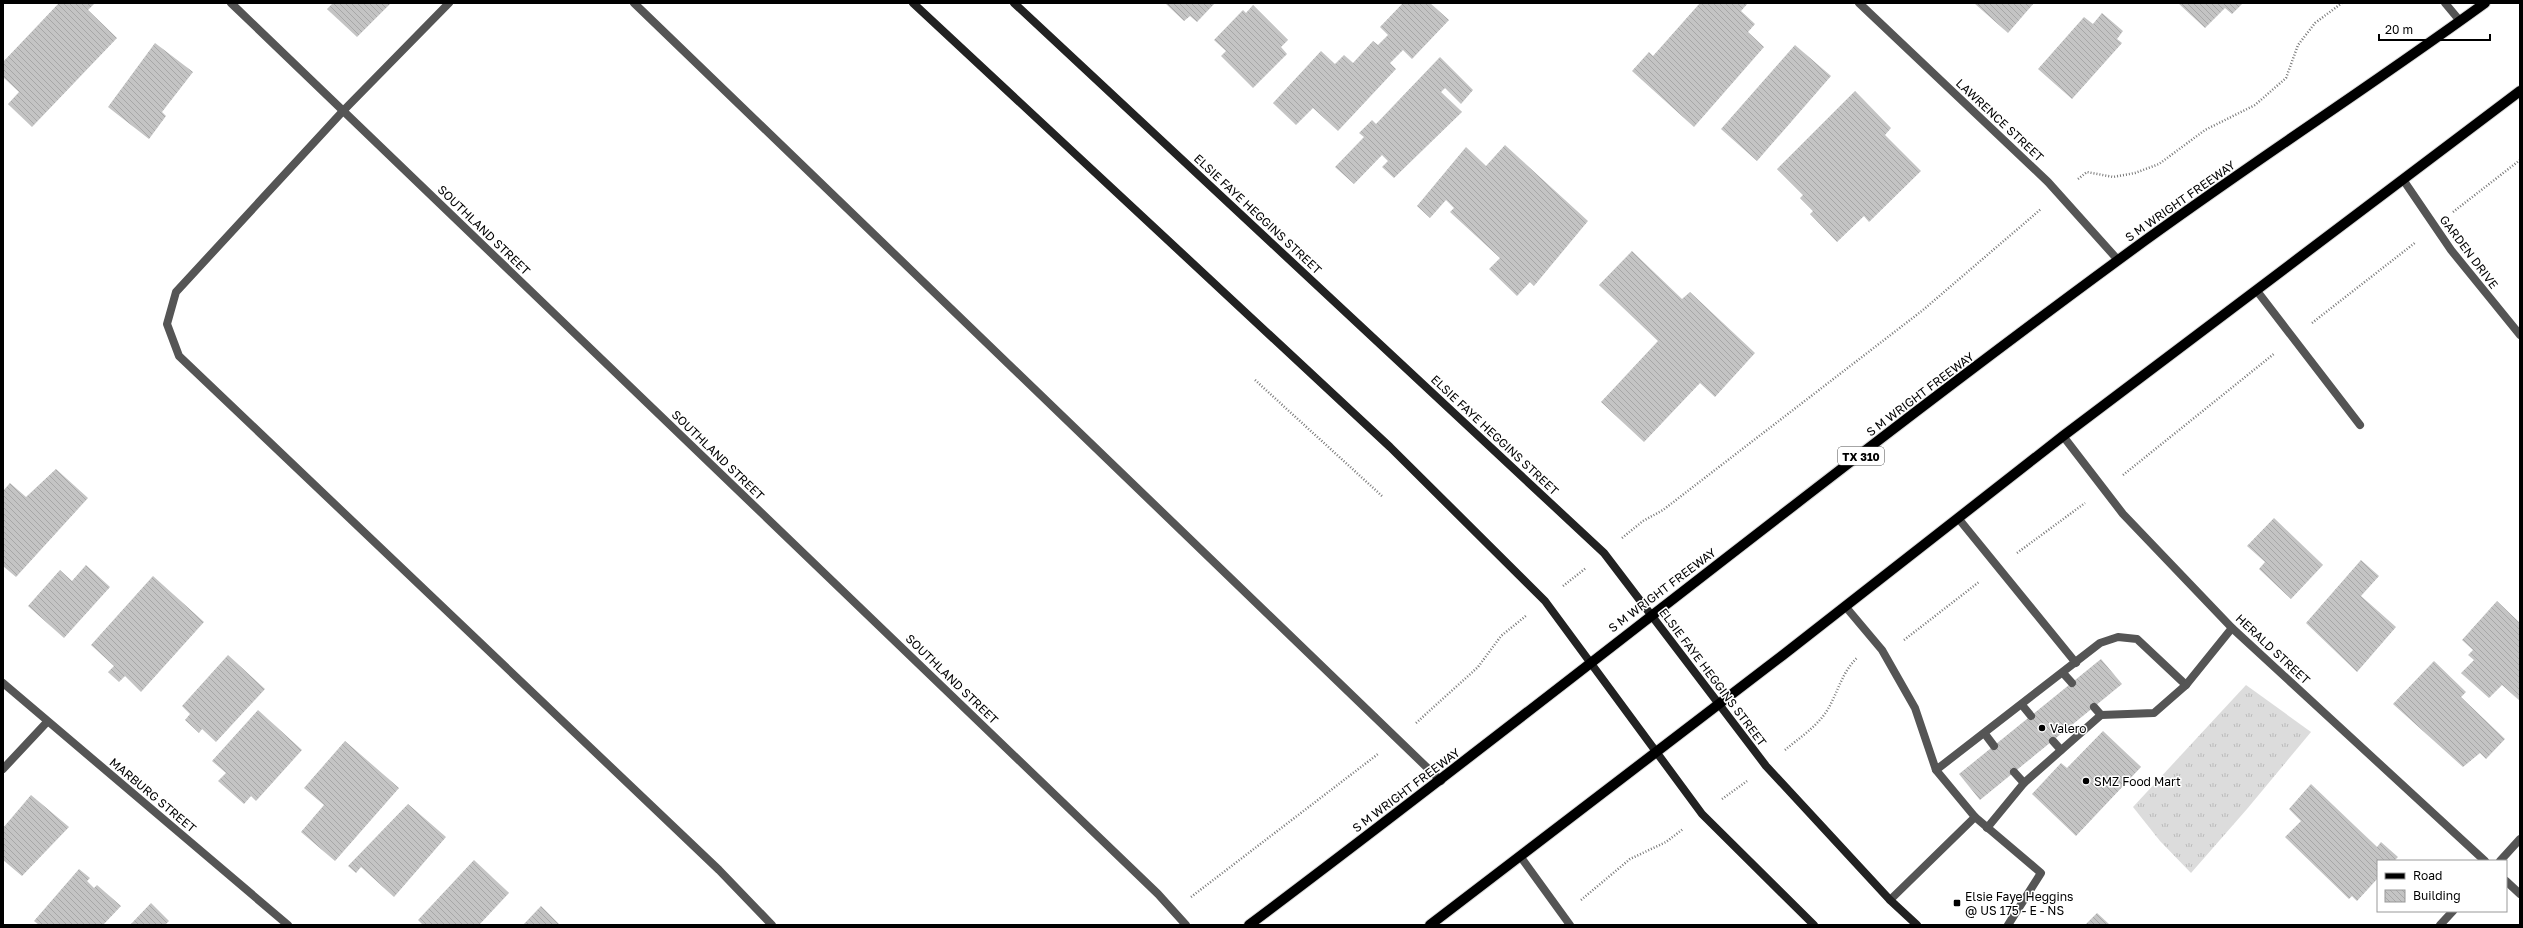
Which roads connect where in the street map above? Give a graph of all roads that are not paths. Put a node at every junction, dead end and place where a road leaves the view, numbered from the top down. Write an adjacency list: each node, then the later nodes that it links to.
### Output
1 (231, 3): 11 (street, SOUTHLAND STREET)
2 (449, 3): 11 (street)
3 (634, 3): 42 (street)
4 (914, 3): 22 (main road)
5 (1014, 3): 20 (main road, ELSIE FAYE HEGGINS STREET)
6 (1859, 3): 13 (street, LAWRENCE STREET)
7 (2445, 3): 9 (street)
8 (2485, 3): 9 (main road, S M WRIGHT FREEWAY / TX 310)
9 (2460, 21): 13 (main road, S M WRIGHT FREEWAY / TX 310)
10 (2520, 91): 12 (main road)
11 (343, 111): 55 (street); 56 (street, SOUTHLAND STREET)
12 (2404, 181): 14 (main road); 15 (street, GARDEN DRIVE)
13 (2118, 260): 20 (main road, S M WRIGHT FREEWAY / TX 310)
14 (2257, 291): 16 (street); 17 (main road)
15 (2520, 335)
16 (2360, 425)
17 (2063, 436): 18 (main road); 21 (street, HERALD STREET)
18 (1958, 518): 19 (main road); 23 (street)
19 (1845, 606): 28 (main road); 40 (street)
20 (1650, 615): 22 (main road, S M WRIGHT FREEWAY / TX 310); 28 (main road, ELSIE FAYE HEGGINS STREET)
21 (2232, 628): 27 (street); 48 (street, HERALD STREET)
22 (1589, 662): 38 (main road); 42 (main road, S M WRIGHT FREEWAY / TX 310)
23 (2076, 663): 24 (street); 27 (street)
24 (2064, 673): 26 (street); 29 (street)
25 (3, 683): 33 (street, MARBURG STREET)
26 (2072, 683)
27 (2186, 685): 31 (street)
28 (1717, 704): 38 (main road); 52 (main road, ELSIE FAYE HEGGINS STREET)
29 (2022, 705): 32 (street); 34 (street)
30 (2094, 707): 31 (street)
31 (2101, 715): 37 (street)
32 (2031, 716)
33 (47, 722): 39 (street); 54 (street, MARBURG STREET)
34 (1985, 734): 36 (street); 40 (street)
35 (2053, 741): 37 (street)
36 (1994, 746)
37 (2061, 750): 43 (street)
38 (1656, 752): 47 (main road); 60 (main road)
39 (3, 769)
40 (1936, 770): 44 (street)
41 (2014, 772): 43 (street)
42 (1441, 781): 57 (main road, S M WRIGHT FREEWAY / TX 310)
43 (2024, 783): 45 (street)
44 (1975, 817): 45 (street); 52 (street)
45 (1987, 828): 62 (street)
46 (2520, 839): 49 (street)
47 (1520, 856): 58 (main road); 59 (street)
48 (2484, 860)
49 (2501, 860)
50 (2507, 882): 51 (street)
51 (2520, 894)
52 (1890, 900): 61 (main road, ELSIE FAYE HEGGINS STREET)
53 (2452, 912): 63 (street)
54 (288, 925)
55 (772, 925)
56 (1186, 925)
57 (1249, 925)
58 (1430, 925)
59 (1570, 925)
60 (1814, 925)
61 (1917, 925)
62 (2008, 925)
63 (2440, 925)

